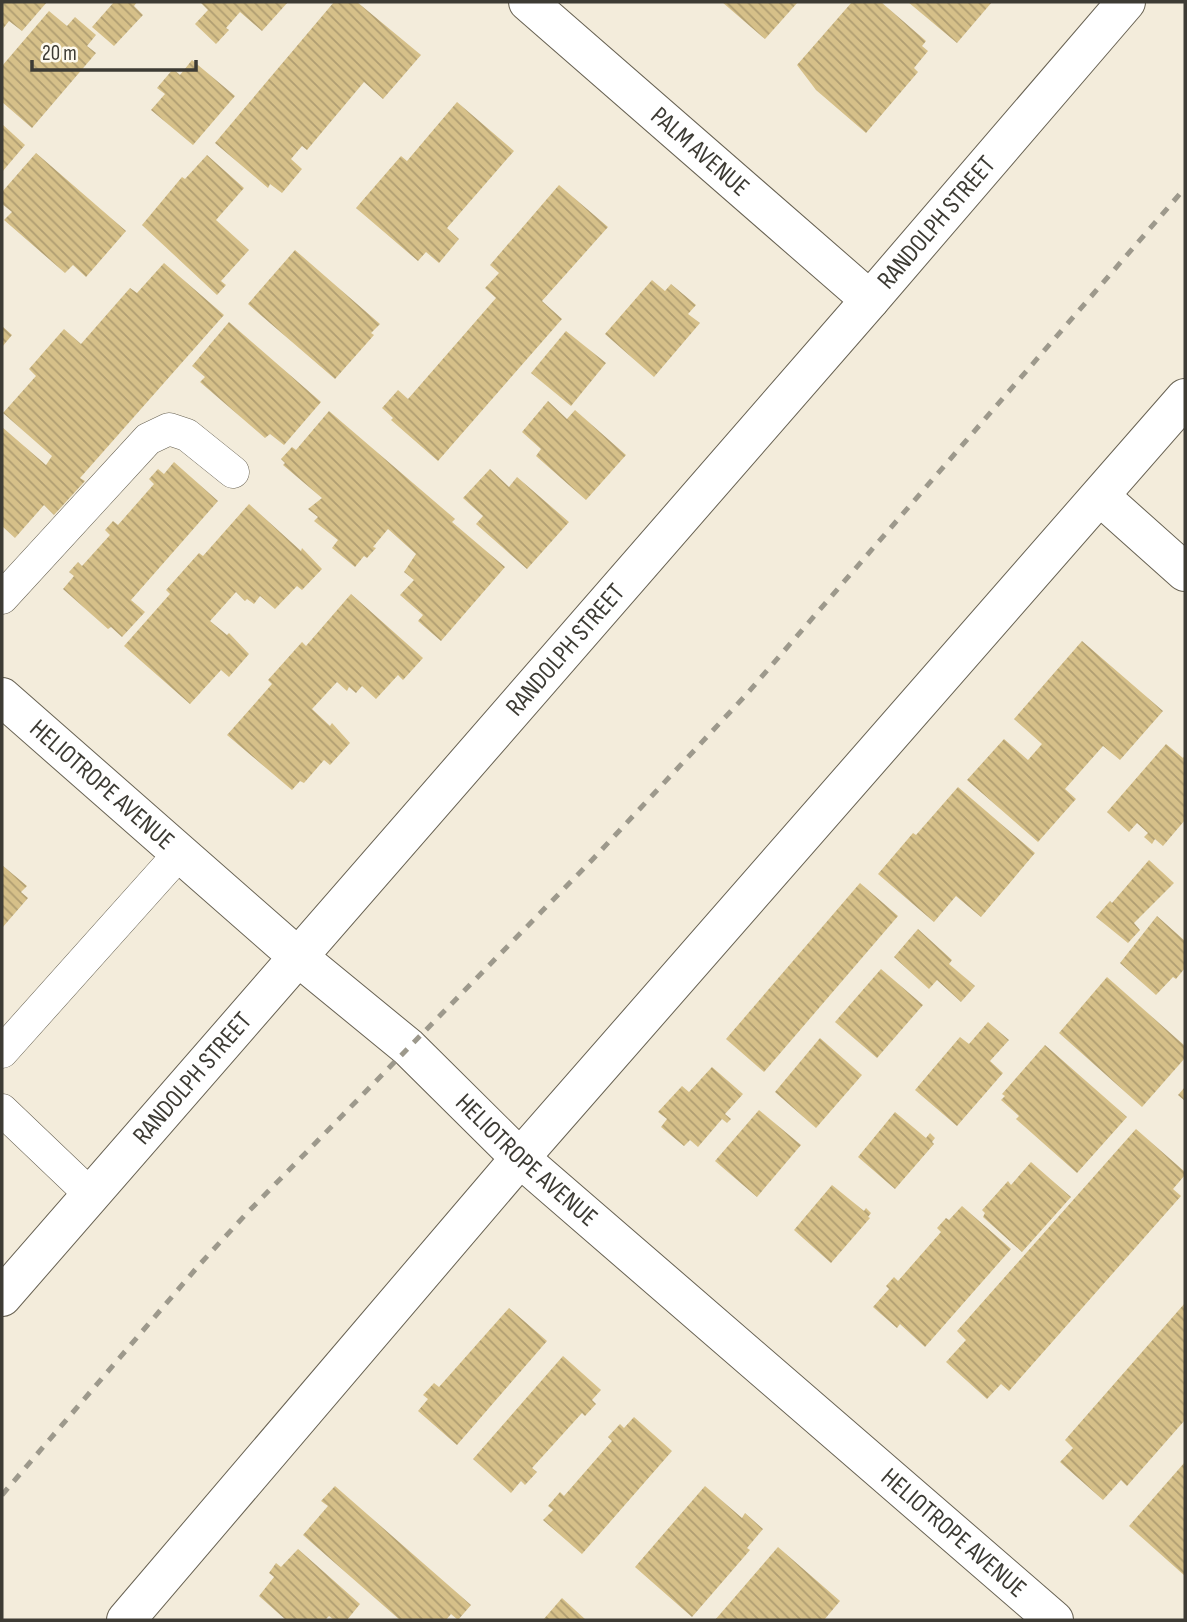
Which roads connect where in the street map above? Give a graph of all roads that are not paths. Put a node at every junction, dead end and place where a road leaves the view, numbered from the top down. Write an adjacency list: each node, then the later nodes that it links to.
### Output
1 (528, 2): 3 (street, PALM AVENUE)
2 (1126, 2): 3 (street, RANDOLPH STREET)
3 (870, 300): 11 (street, RANDOLPH STREET)
4 (1185, 398): 6 (street)
5 (233, 472): 8 (lane)
6 (1101, 497): 7 (street); 14 (street)
7 (1185, 572)
8 (2, 598)
9 (2, 697): 10 (street, HELIOTROPE AVENUE)
10 (180, 853): 11 (street, HELIOTROPE AVENUE); 12 (lane)
11 (298, 956): 14 (street, HELIOTROPE AVENUE); 15 (street, RANDOLPH STREET)
12 (2, 1052)
13 (2, 1110): 15 (lane)
14 (520, 1158): 17 (street); 18 (street, HELIOTROPE AVENUE)
15 (90, 1194): 16 (street, RANDOLPH STREET)
16 (2, 1297)
17 (126, 1620)
18 (1054, 1620)

